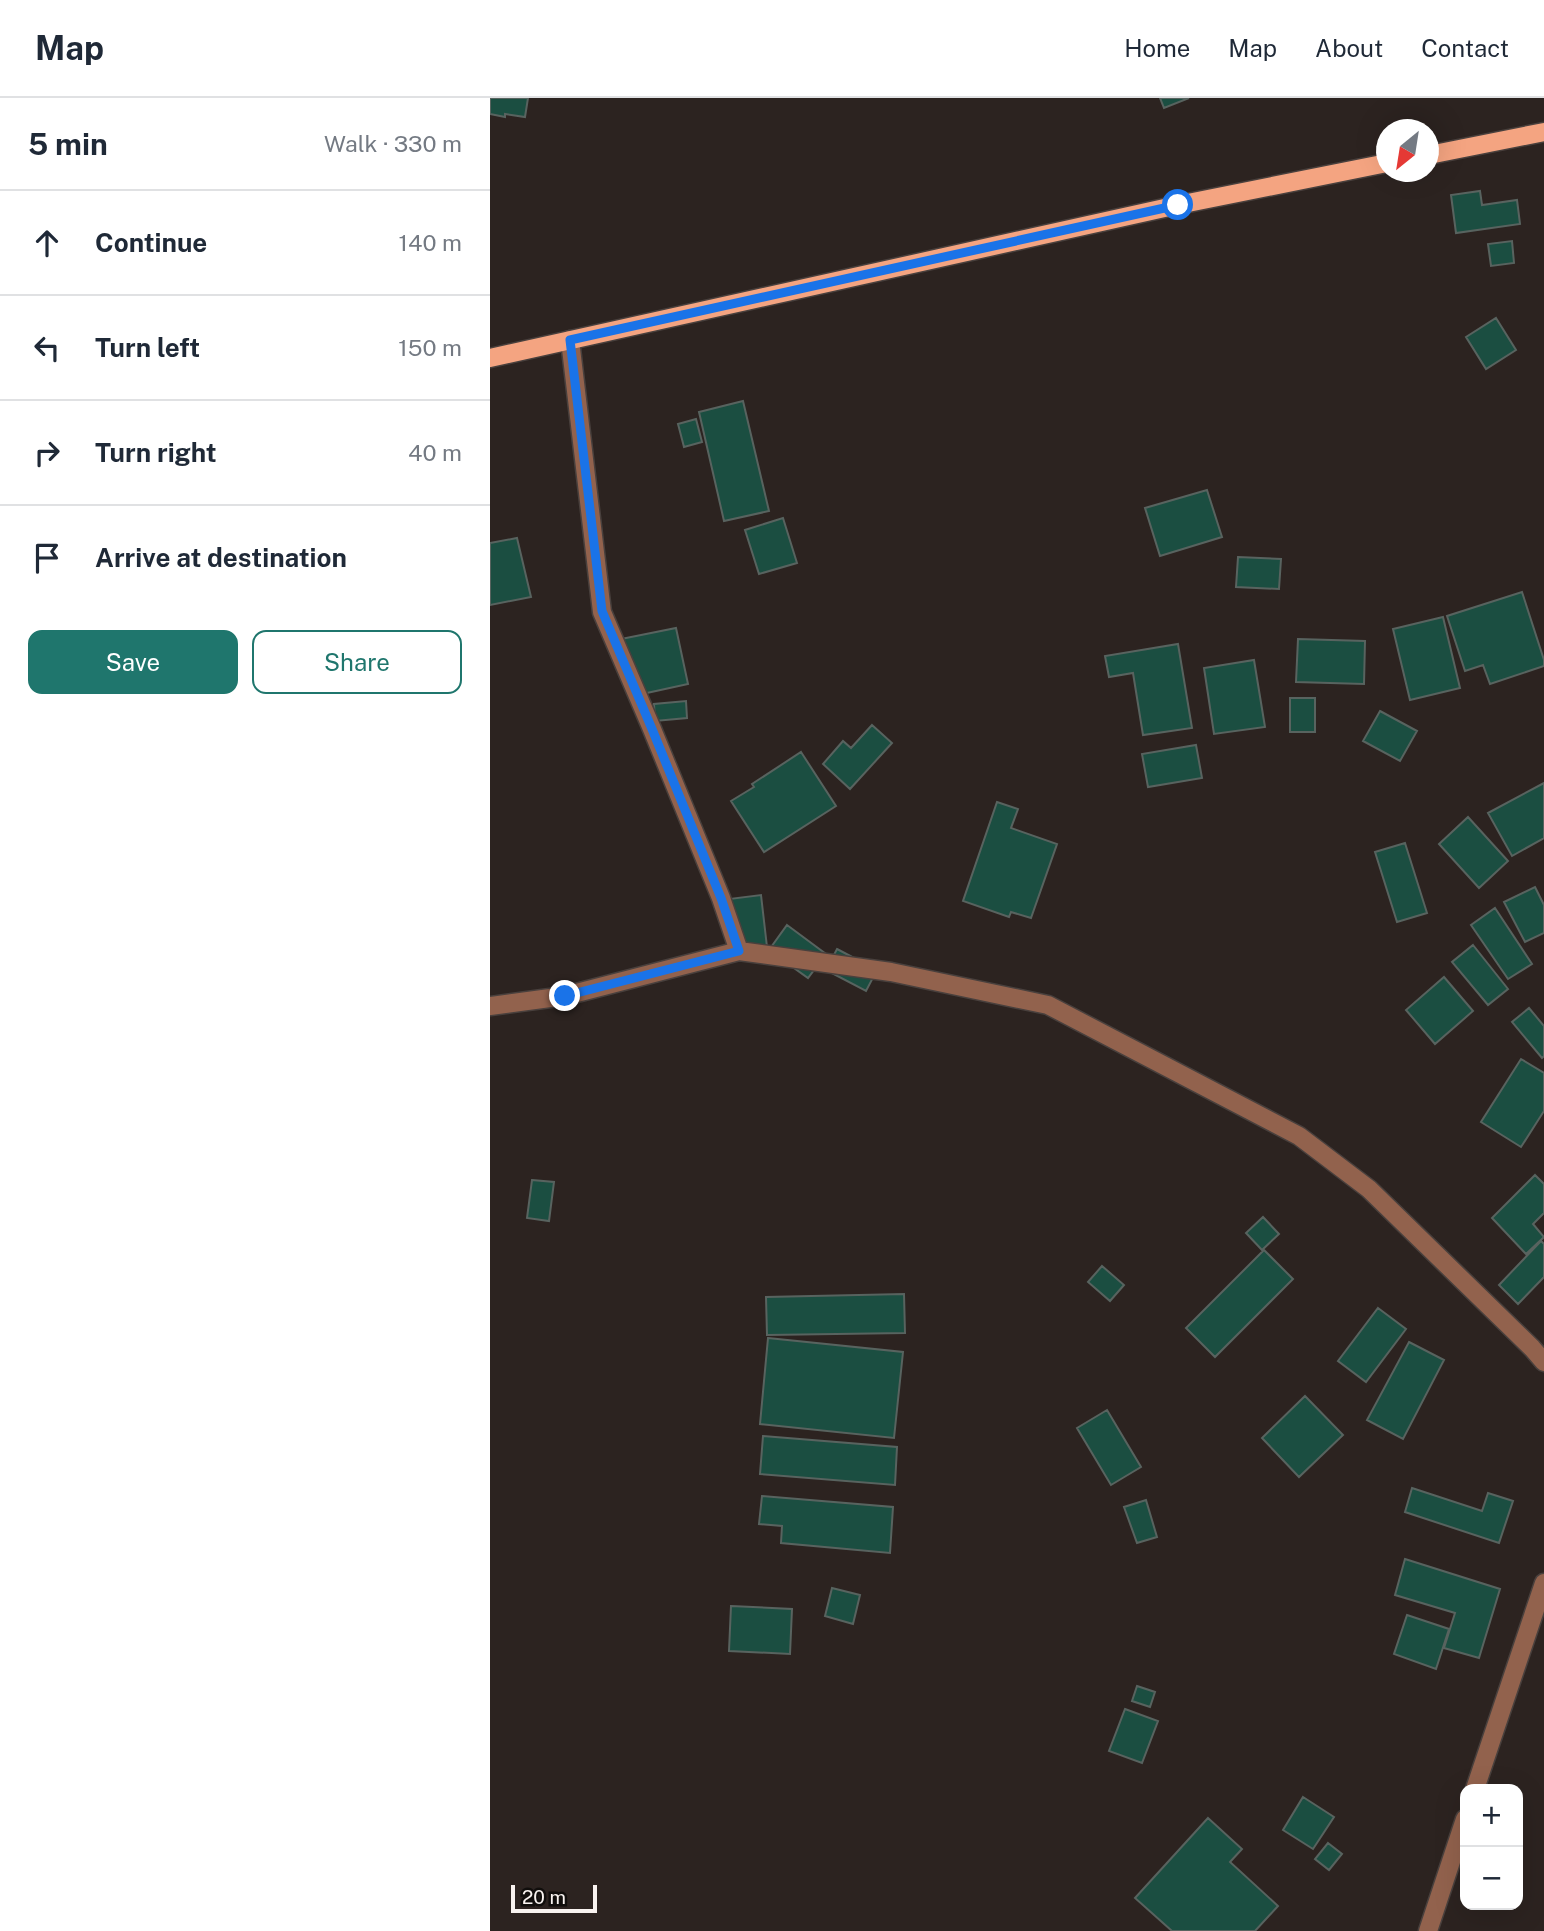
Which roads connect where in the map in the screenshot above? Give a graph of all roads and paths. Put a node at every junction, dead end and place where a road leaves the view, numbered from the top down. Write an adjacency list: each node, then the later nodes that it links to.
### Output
1 (1544, 132): 2 (main road)
2 (1439, 153)
3 (1376, 165): 4 (main road)
4 (570, 340): 5 (main road); 6 (street)
5 (490, 358)
6 (739, 951): 7 (street); 8 (street)
7 (490, 1006)
8 (1543, 1359)
9 (1544, 1584): 10 (street)
10 (1477, 1784)
11 (1460, 1834): 12 (street)
12 (1428, 1931)

